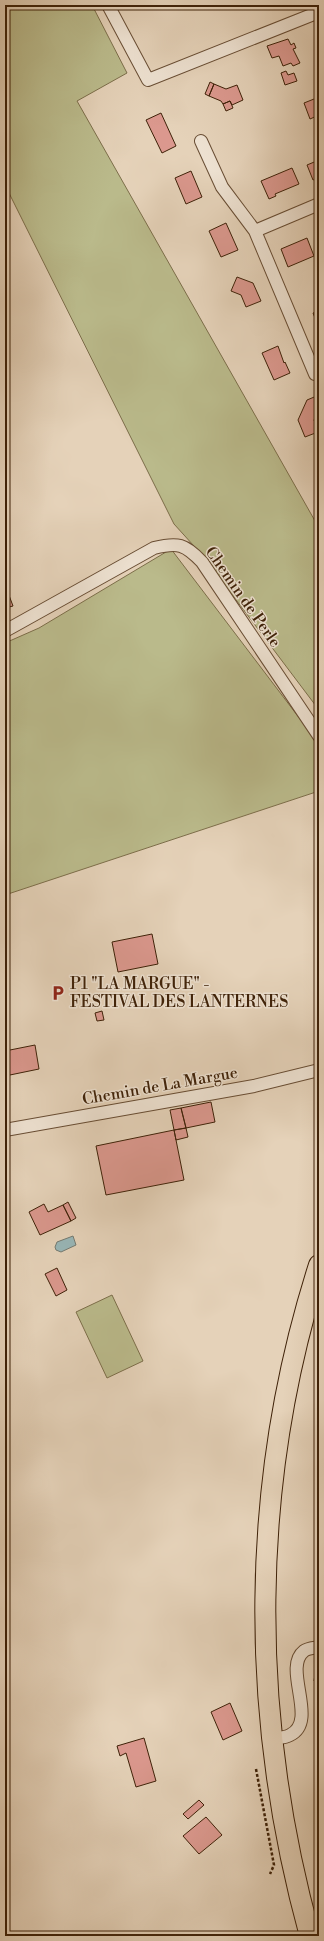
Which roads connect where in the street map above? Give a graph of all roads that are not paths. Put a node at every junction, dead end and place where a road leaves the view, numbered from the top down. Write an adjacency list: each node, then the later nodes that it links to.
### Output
1 (108, 5): 2 (street)
2 (319, 12)
3 (201, 141): 5 (street)
4 (319, 204): 5 (street)
5 (255, 231): 6 (street)
6 (319, 374)
7 (5, 631): 8 (street, Chemin de Perle)
8 (319, 736)
9 (319, 1070): 10 (street, Chemin de La Margue)
10 (5, 1130)
11 (319, 1265): 13 (main road)
12 (319, 1647): 13 (street)
13 (272, 1739): 14 (main road)
14 (310, 1936)

